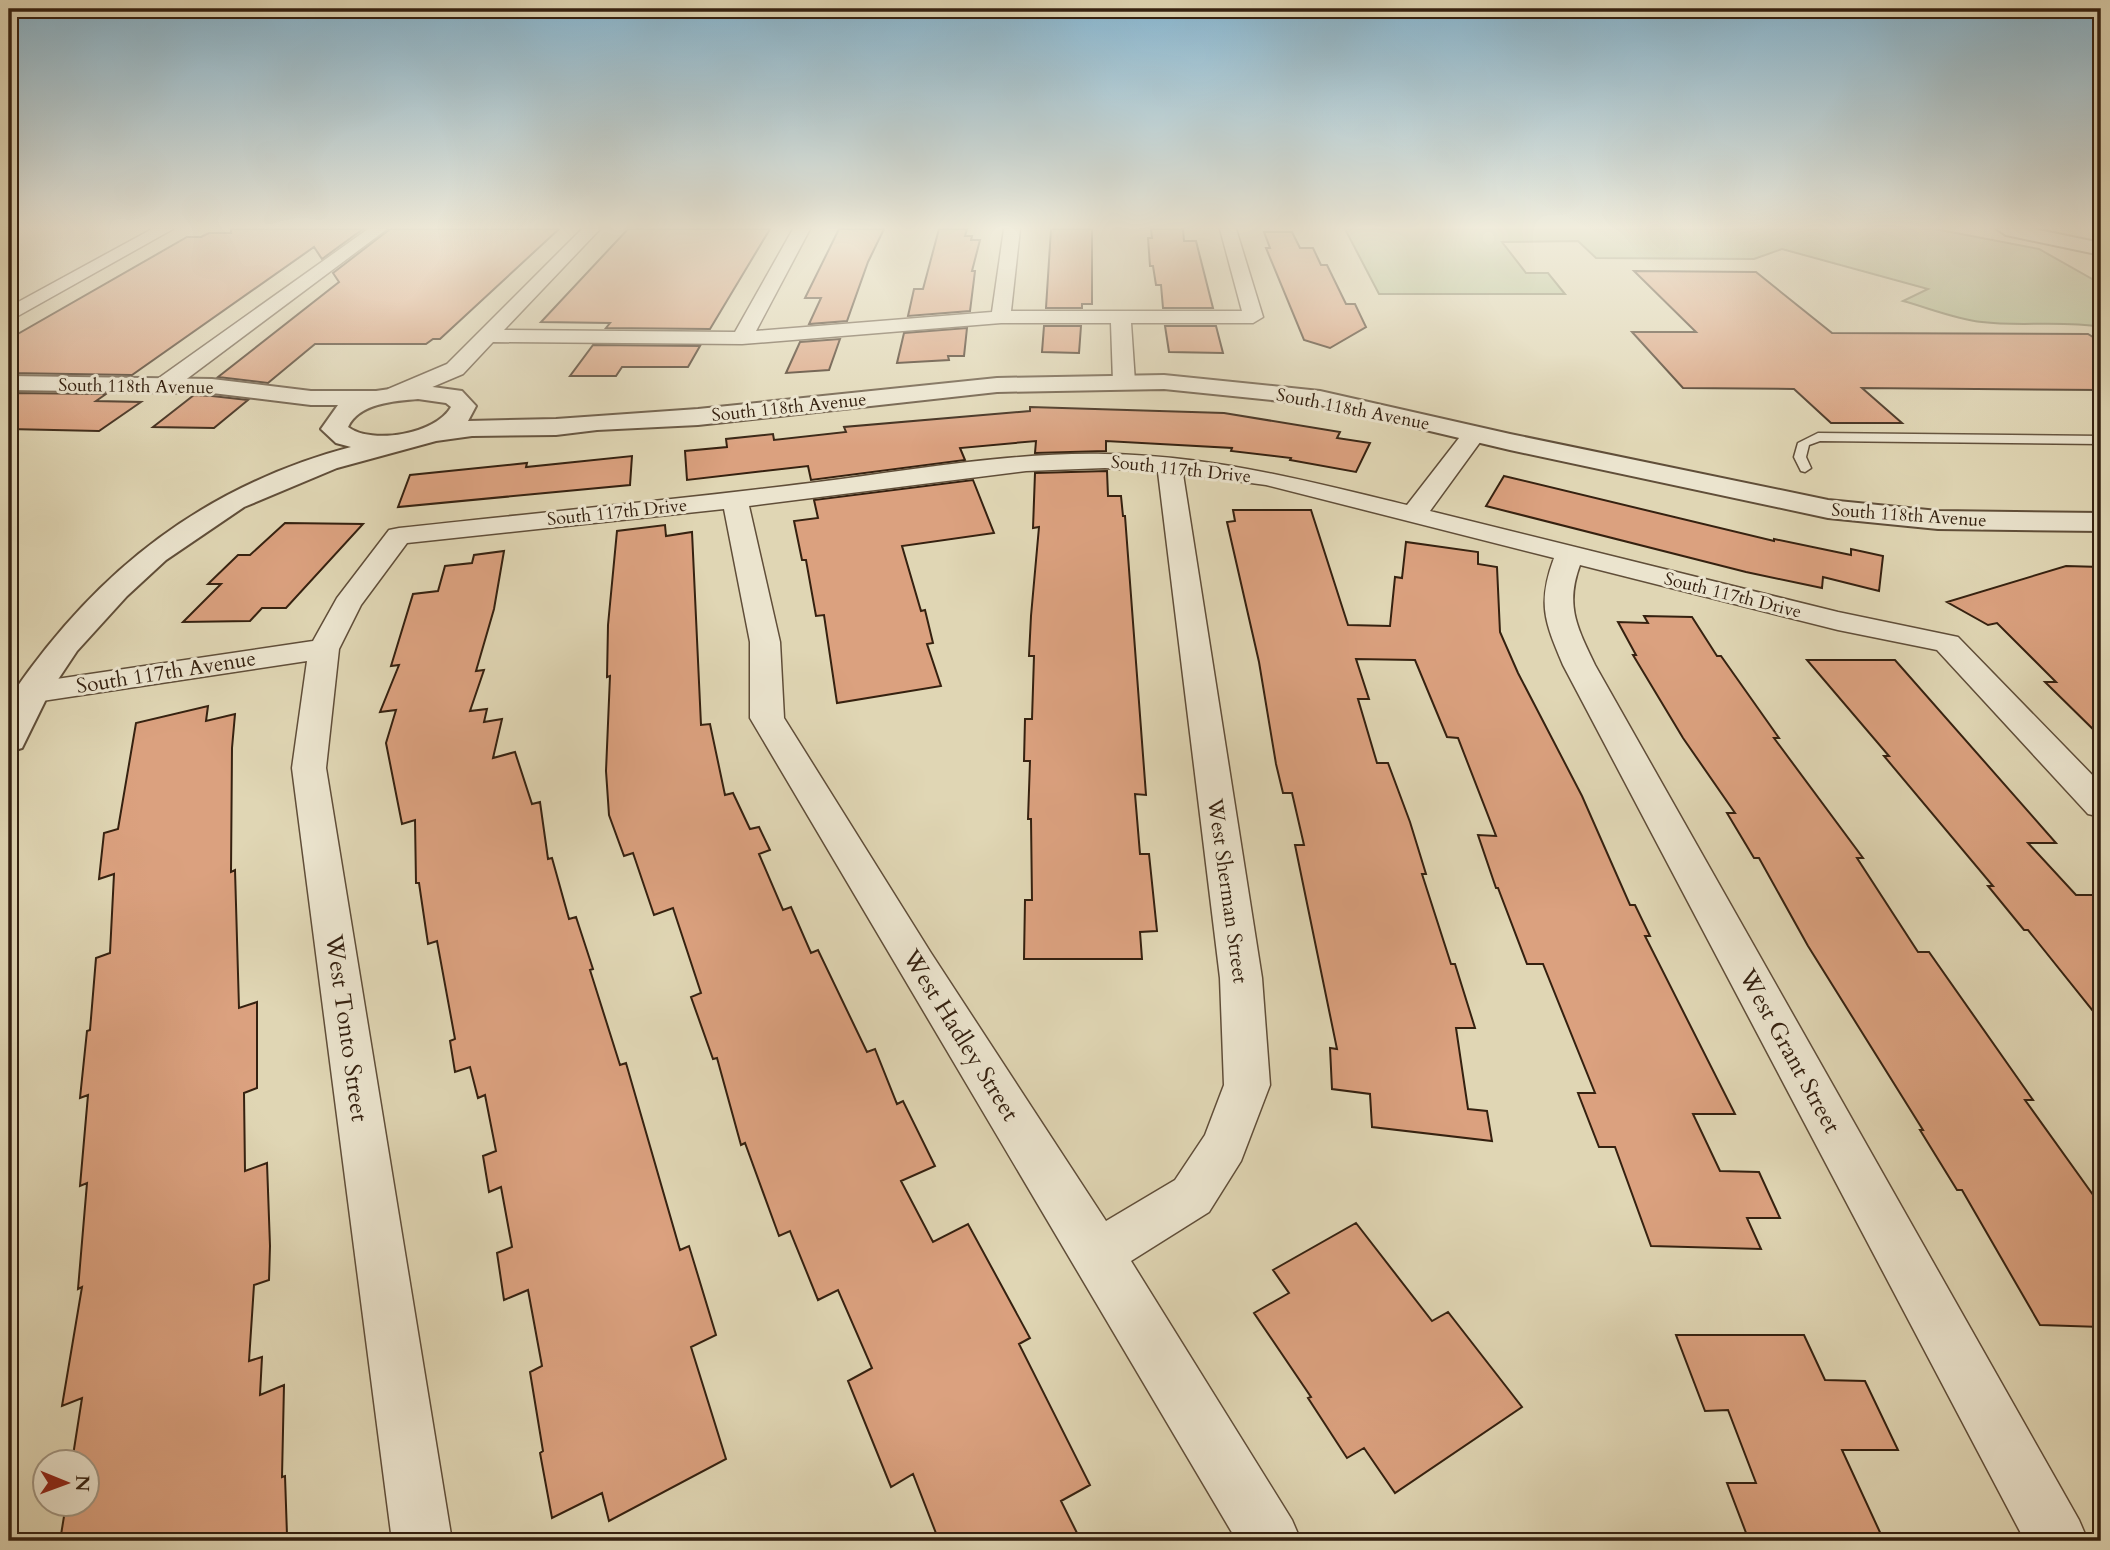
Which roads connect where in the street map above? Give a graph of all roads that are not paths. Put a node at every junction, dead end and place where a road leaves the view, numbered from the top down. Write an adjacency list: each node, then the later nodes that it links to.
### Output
1 (34, 301): 7 (street)
2 (279, 301): 15 (street)
3 (521, 301): 10 (street)
4 (763, 301): 11 (street)
5 (1003, 301): 8 (street)
6 (1249, 301): 9 (street)
7 (9, 315)
8 (1001, 317): 9 (street); 11 (street)
9 (1121, 317): 13 (street)
10 (487, 336): 11 (street); 12 (street)
11 (742, 338)
12 (456, 369): 17 (street); 18 (street)
13 (1124, 382): 19 (street, South 118th Avenue); 21 (street, South 118th Avenue)
14 (9, 383): 15 (street, South 118th Avenue)
15 (164, 385): 16 (street, South 118th Avenue)
16 (262, 393): 17 (street, South 118th Avenue); 20 (street, South 118th Avenue)
17 (386, 396): 18 (street, South 118th Avenue); 20 (street)
18 (457, 398): 19 (street, South 118th Avenue); 22 (street)
19 (597, 422): 22 (street, South 118th Avenue)
20 (335, 425): 22 (street, South 118th Avenue); 27 (street)
21 (1474, 434): 28 (street); 29 (street, South 118th Avenue)
22 (417, 438): 27 (street)
23 (2101, 440): 25 (lane)
24 (1169, 465): 26 (street, South 117th Drive); 28 (street, South 117th Drive); 36 (street, West Sherman Street)
25 (1805, 468)
26 (735, 500): 30 (street, South 117th Drive); 36 (street, West Hadley Street)
27 (234, 501): 33 (street)
28 (1413, 516): 31 (street, South 117th Drive)
29 (2101, 522)
30 (399, 536): 32 (street, West Tonto Street)
31 (1570, 554): 35 (street, South 117th Drive); 39 (street, West Grant Street)
32 (324, 649): 33 (street, South 117th Avenue); 37 (street, West Tonto Street)
33 (20, 694): 34 (street)
34 (9, 740)
35 (2101, 805)
36 (1098, 1254): 38 (street, West Hadley Street)
37 (422, 1541)
38 (1271, 1541)
39 (2058, 1541)

